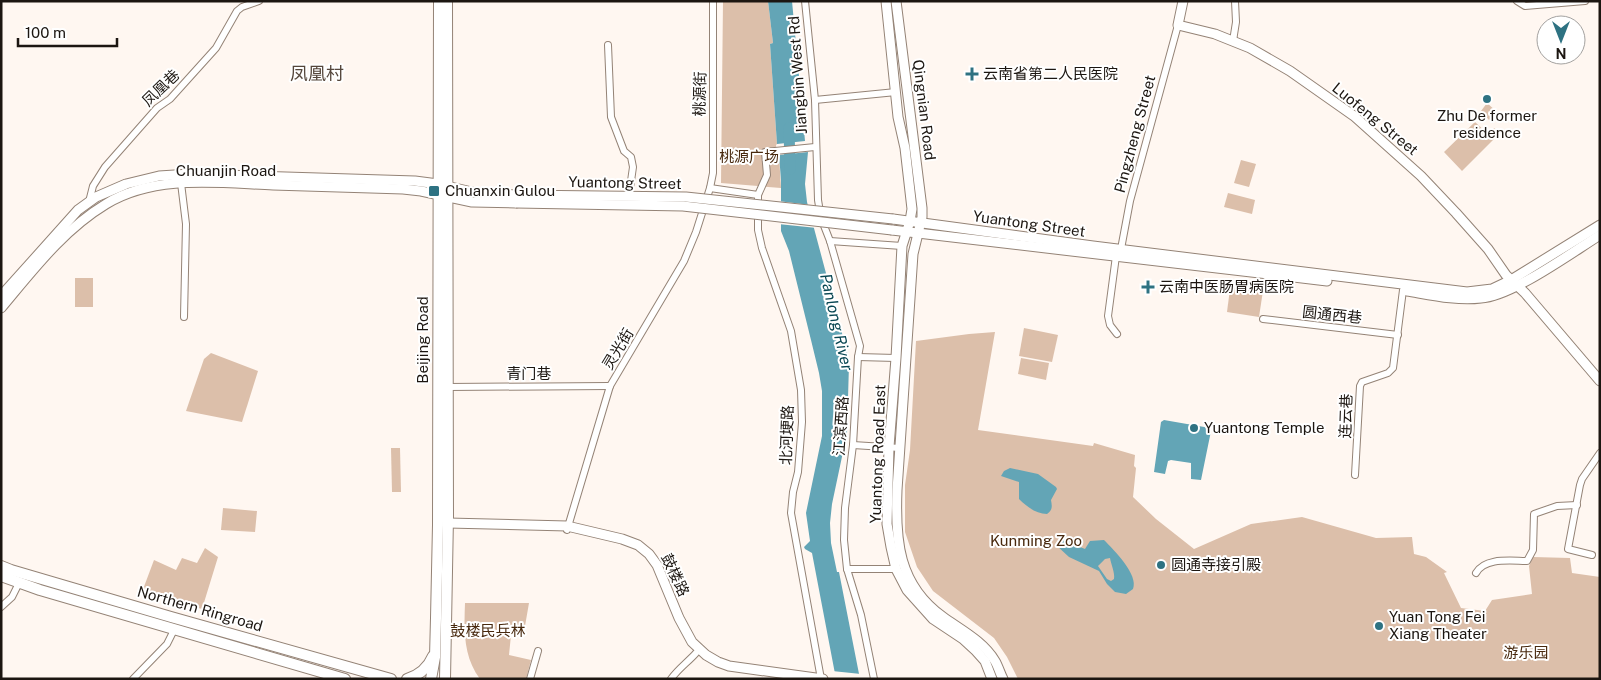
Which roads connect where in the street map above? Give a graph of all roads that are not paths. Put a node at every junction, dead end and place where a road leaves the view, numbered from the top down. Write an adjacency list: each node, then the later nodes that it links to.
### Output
1 (259, 1): 24 (street, 凤凰巷)
2 (439, 1): 21 (main road, Beijing Road)
3 (447, 1): 21 (main road, Beijing Road)
4 (713, 1): 20 (street, 桃源街)
5 (805, 1): 16 (street, Jiangbin West Rd)
6 (886, 1): 15 (main road, Qingnian Road)
7 (896, 1): 27 (main road, Qingnian Road)
8 (1183, 1): 12 (main road)
9 (1235, 1): 13 (street)
10 (1517, 1): 11 (street)
11 (1585, 1)
12 (1178, 25): 13 (main road, Luofeng Street); 34 (street, Pingzheng Street)
13 (1233, 41): 35 (main road, Luofeng Street)
14 (608, 45): 19 (street)
15 (896, 92): 16 (street); 26 (main road, Qingnian Road)
16 (815, 100): 17 (street, Jiangbin West Rd)
17 (812, 147): 22 (street); 32 (street, 江滨西路)
18 (182, 184): 21 (main road, Chuanjin Road); 25 (main road, Chuanjin Road); 39 (street)
19 (630, 188)
20 (710, 188): 22 (street); 46 (street, 灵光街)
21 (443, 191): 23 (main road, Yuantong Street); 24 (main road, Chuanjin Road); 47 (main road, Beijing Road); 65 (main road, Beijing Road)
22 (758, 195): 79 (street, 北河埂路)
23 (516, 199): 26 (main road, Yuantong Street, bridge); 29 (main road, Yuantong Street, bridge)
24 (89, 202): 25 (main road); 37 (main road, Chuanjin Road)
25 (86, 219): 38 (main road, Chuanjin Road)
26 (910, 221): 27 (main road, Yuantong Street); 29 (main road, Yuantong Road East)
27 (920, 223): 30 (main road, Yuantong Road East); 34 (main road, Yuantong Street)
28 (1600, 226): 35 (main road, Yuantong Street)
29 (907, 232): 30 (main road, Yuantong Street); 33 (main road, Yuantong Road East)
30 (918, 233): 34 (main road, Yuantong Street); 50 (main road, Yuantong Road East)
31 (1600, 235): 35 (main road, Yuantong Street)
32 (830, 242): 33 (street); 43 (street, 江滨西路)
33 (902, 246): 44 (main road, Yuantong Road East)
34 (1118, 253): 36 (main road, Yuantong Street); 41 (street, Pingzheng Street)
35 (1514, 283): 36 (main road, Yuantong Street); 45 (main road, Luofeng Street)
36 (1403, 288): 42 (street, 连云巷)
37 (1, 296)
38 (1, 308)
39 (184, 317)
40 (1262, 319): 42 (street, 圆通西巷)
41 (1117, 334)
42 (1398, 334): 52 (street, 连云巷)
43 (858, 356): 44 (street); 48 (street, 江滨西路)
44 (896, 358): 49 (main road, Yuantong Road East)
45 (1600, 381)
46 (610, 386): 47 (street, 青门巷); 55 (street, 灵光街)
47 (448, 387): 54 (main road, Beijing Road)
48 (852, 445): 49 (street); 58 (street, 江滨西路)
49 (889, 447): 50 (street); 59 (main road, Yuantong Road East)
50 (900, 448): 82 (main road, Yuantong Road East)
51 (1600, 453): 53 (street)
52 (1356, 475)
53 (1577, 505): 56 (street); 60 (street)
54 (448, 525): 55 (main road, 鼓楼路); 68 (main road, Beijing Road)
55 (567, 528): 67 (main road, 鼓楼路); 79 (main road, 鼓楼路)
56 (1592, 555)
57 (1, 566): 71 (main road, Northern Ringroad)
58 (847, 569): 59 (street); 80 (street, 江滨西路)
59 (896, 569): 81 (main road, Yuantong Road East)
60 (1476, 573)
61 (1, 576): 62 (main road, Northern Ringroad)
62 (19, 583): 63 (street); 64 (main road, Northern Ringroad)
63 (1, 607)
64 (174, 630): 69 (street); 70 (main road, Northern Ringroad)
65 (435, 648): 72 (main road); 73 (main road, Beijing Road)
66 (538, 651): 76 (street)
67 (696, 654): 77 (street); 78 (main road, 鼓楼路)
68 (447, 656): 74 (main road, Beijing Road); 75 (main road)
69 (133, 679)
70 (345, 679)
71 (391, 679)
72 (407, 679)
73 (431, 679)
74 (445, 679)
75 (451, 679)
76 (530, 679)
77 (671, 679)
78 (782, 679)
79 (821, 679)
80 (874, 679)
81 (992, 679)
82 (1003, 679)

